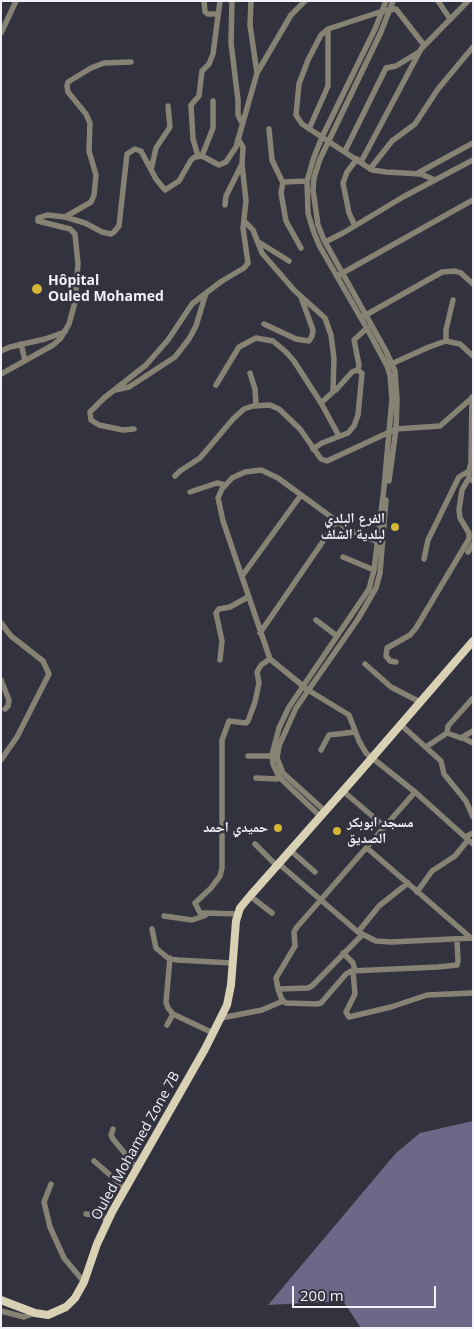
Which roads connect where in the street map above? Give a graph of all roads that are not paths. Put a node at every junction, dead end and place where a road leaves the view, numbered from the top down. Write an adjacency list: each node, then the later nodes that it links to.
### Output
1 (16, 1): 17 (street)
2 (204, 1): 14 (street)
3 (220, 1): 14 (street)
4 (232, 1): 25 (street)
5 (251, 1): 22 (street)
6 (305, 1): 11 (street)
7 (386, 1): 13 (street)
8 (393, 1): 12 (street)
9 (438, 1): 15 (street)
10 (468, 1): 15 (street)
11 (297, 4): 22 (street)
12 (391, 9): 13 (street); 18 (street); 30 (street)
13 (383, 11): 16 (street); 28 (street)
14 (218, 14): 33 (street)
15 (450, 19): 18 (street)
16 (328, 29): 27 (street); 27 (street)
17 (1, 33)
18 (424, 45): 20 (street)
19 (473, 47): 37 (street)
20 (419, 52): 32 (street); 35 (street)
21 (132, 62): 45 (street)
22 (257, 73): 25 (street)
23 (213, 101): 33 (street)
24 (168, 106): 38 (street)
25 (242, 123): 29 (street)
26 (268, 129): 42 (street)
27 (309, 129): 28 (street)
28 (322, 137): 30 (street); 41 (street)
29 (238, 138): 33 (street); 36 (street)
30 (328, 141): 32 (street); 49 (street)
31 (473, 143): 39 (street)
32 (345, 151): 35 (street)
33 (200, 156): 38 (street)
34 (473, 160): 40 (street)
35 (359, 161): 37 (street); 47 (street)
36 (242, 164): 44 (street); 46 (street)
37 (370, 169): 39 (street)
38 (151, 170): 45 (street)
39 (418, 174): 40 (street)
40 (435, 180): 47 (street)
41 (307, 181): 42 (street); 52 (street)
42 (283, 182): 50 (street)
43 (473, 200): 52 (street)
44 (225, 205)
45 (65, 217): 60 (street)
46 (244, 221): 48 (street); 54 (street)
47 (355, 226): 49 (street)
48 (257, 241): 51 (street); 55 (street)
49 (325, 242): 52 (street)
50 (300, 248)
51 (289, 260)
52 (340, 275): 57 (street)
53 (473, 284): 57 (street)
54 (206, 293): 73 (street); 73 (street)
55 (300, 295): 58 (street); 74 (street)
56 (453, 300): 62 (street)
57 (364, 316): 59 (street); 68 (street)
58 (264, 324)
59 (367, 328): 68 (street); 69 (street)
60 (65, 332): 61 (street); 64 (street)
61 (45, 339): 63 (street); 64 (street)
62 (446, 341): 66 (street); 68 (street)
63 (21, 344): 65 (street); 67 (street)
64 (48, 347): 67 (street)
65 (1, 351)
66 (473, 356)
67 (25, 360): 71 (street)
68 (390, 365): 79 (street); 80 (street)
69 (358, 370): 74 (street); 81 (street)
70 (250, 373): 77 (street)
71 (1, 374)
72 (216, 385): 76 (street)
73 (115, 390): 78 (street)
74 (334, 391): 76 (street)
75 (472, 397): 79 (street); 83 (street)
76 (321, 403): 81 (street)
77 (256, 405): 82 (street); 84 (street)
78 (134, 429)
79 (396, 429): 80 (street); 90 (street)
80 (389, 432): 82 (street); 90 (street)
81 (339, 436): 82 (street)
82 (314, 450)
83 (472, 460): 85 (street)
84 (175, 476)
85 (470, 477): 94 (street); 105 (street)
86 (225, 485): 87 (street); 88 (street); 96 (street)
87 (190, 492)
88 (302, 495): 89 (street); 96 (street)
89 (337, 521): 90 (street); 100 (street)
90 (380, 543): 95 (street); 109 (street)
91 (473, 544): 92 (street)
92 (468, 552)
93 (343, 557): 95 (street)
94 (424, 559)
95 (374, 570): 101 (street)
96 (242, 576): 97 (street)
97 (248, 597): 100 (street); 104 (street)
98 (316, 620): 101 (street)
99 (1, 623): 124 (street)
100 (260, 633): 103 (street)
101 (337, 636): 108 (street)
102 (473, 641): 111 (main road)
103 (270, 659): 108 (street); 143 (street)
104 (220, 660)
105 (396, 662)
106 (365, 664): 111 (street)
107 (1, 680): 112 (street)
108 (303, 686): 109 (street); 122 (street)
109 (308, 690): 115 (street); 129 (street)
110 (473, 698): 116 (street)
111 (420, 702): 113 (main road)
112 (5, 709)
113 (400, 724): 119 (street); 123 (main road)
114 (473, 731): 117 (street)
115 (355, 732): 120 (street); 123 (street)
116 (447, 732): 117 (street); 119 (street)
117 (463, 738): 118 (street)
118 (473, 743)
119 (426, 747): 130 (street)
120 (321, 750)
121 (248, 756): 122 (street)
122 (272, 756): 125 (street)
123 (372, 758): 127 (main road); 128 (street)
124 (1, 760)
125 (279, 777): 126 (street); 129 (street)
126 (256, 778)
127 (343, 791): 129 (main road); 131 (street)
128 (415, 792): 131 (street); 133 (street)
129 (323, 813): 136 (main road)
130 (473, 817)
131 (385, 827): 135 (street)
132 (473, 833): 133 (street)
133 (469, 840): 140 (street)
134 (255, 844): 137 (street)
135 (366, 848): 139 (street); 142 (street)
136 (290, 850): 137 (main road); 138 (street)
137 (277, 864): 141 (main road); 142 (street)
138 (316, 872)
139 (408, 884): 140 (street); 148 (street)
140 (417, 892): 149 (street)
141 (250, 896): 144 (street); 145 (main road)
142 (320, 900): 148 (street); 155 (street)
143 (208, 913): 145 (street); 146 (street)
144 (272, 913)
145 (237, 914): 153 (main road, Ouled Mohamed Zone 7B)
146 (164, 916)
147 (152, 929): 152 (street)
148 (360, 934): 150 (street); 151 (street)
149 (472, 938): 150 (street)
150 (457, 939): 154 (street)
151 (343, 953): 154 (street); 155 (street)
152 (170, 958): 153 (street); 158 (street)
153 (233, 962): 159 (main road, Ouled Mohamed Zone 7B)
154 (354, 971): 156 (street); 157 (street)
155 (278, 989): 157 (street)
156 (472, 992)
157 (283, 1001): 159 (street)
158 (173, 1014): 160 (street); 161 (street)
159 (221, 1018): 161 (main road, Ouled Mohamed Zone 7B)
160 (168, 1024)
161 (213, 1033): 164 (main road, Ouled Mohamed Zone 7B)
162 (113, 1130): 164 (street)
163 (94, 1161): 166 (street)
164 (137, 1168): 166 (main road, Ouled Mohamed Zone 7B)
165 (51, 1184): 169 (street)
166 (125, 1188): 168 (main road, Ouled Mohamed Zone 7B)
167 (86, 1214): 168 (street)
168 (108, 1219): 169 (main road, Ouled Mohamed Zone 7B)
169 (84, 1282): 172 (main road, Ouled Mohamed Zone 7B)
170 (1, 1300): 172 (main road, Ouled Mohamed Zone 7B)
171 (1, 1312): 172 (street)
172 (35, 1313)

